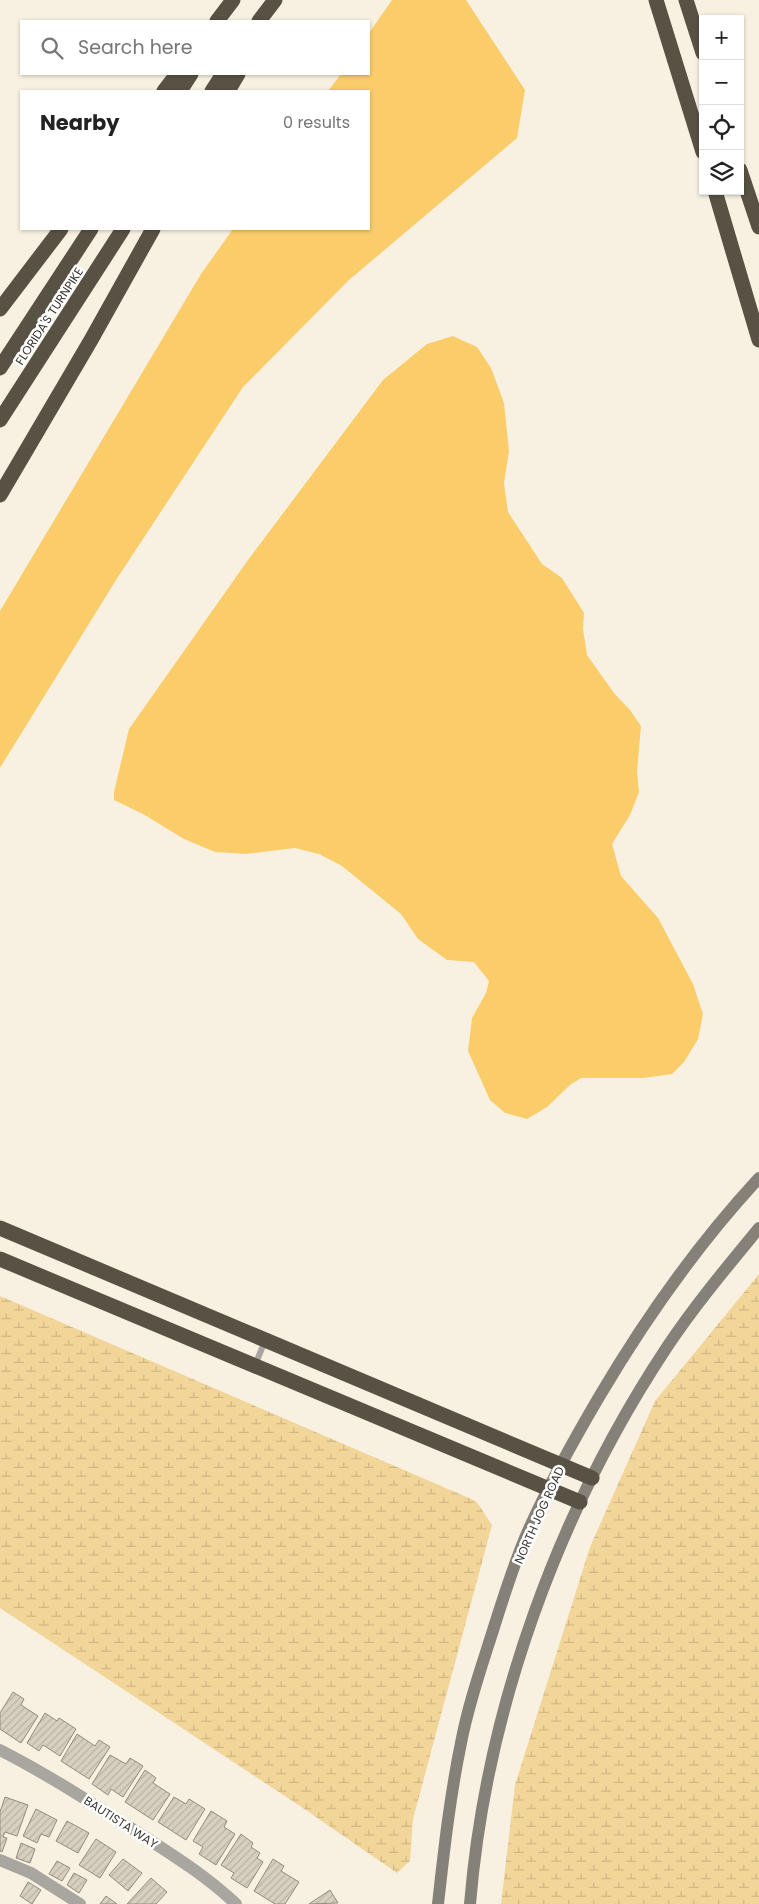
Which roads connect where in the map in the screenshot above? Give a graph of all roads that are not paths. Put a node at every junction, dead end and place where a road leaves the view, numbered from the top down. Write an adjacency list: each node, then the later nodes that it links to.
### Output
1 (232, 0): 6 (highway)
2 (238, 0): 7 (highway)
3 (276, 0): 8 (highway); 9 (highway)
4 (656, 0): 19 (highway)
5 (686, 0): 10 (highway)
6 (217, 20)
7 (226, 20)
8 (260, 20)
9 (267, 20)
10 (699, 41)
11 (176, 75): 15 (highway)
12 (190, 75): 16 (highway)
13 (222, 75): 17 (highway)
14 (237, 75): 18 (highway)
15 (165, 90)
16 (181, 90)
17 (213, 90)
18 (229, 90)
19 (702, 150)
20 (744, 182): 22 (highway)
21 (716, 195): 28 (highway)
22 (759, 227)
23 (59, 230): 27 (highway)
24 (89, 230): 29 (highway, FLORIDA'S TURNPIKE)
25 (122, 230): 30 (highway, FLORIDA'S TURNPIKE)
26 (152, 230): 31 (highway)
27 (0, 309)
28 (759, 340)
29 (0, 368)
30 (0, 420)
31 (0, 495)
32 (759, 1178): 38 (main road, NORTH JOG ROAD)
33 (0, 1228): 36 (highway)
34 (759, 1228): 39 (main road)
35 (0, 1259): 37 (highway)
36 (265, 1341): 37 (lane); 38 (highway)
37 (254, 1366): 40 (highway)
38 (561, 1464): 39 (highway); 40 (main road, NORTH JOG ROAD)
39 (592, 1478): 41 (main road)
40 (548, 1489): 41 (highway); 46 (main road, NORTH JOG ROAD)
41 (580, 1502): 47 (main road)
42 (0, 1750): 45 (street, BAUTISTA WAY)
43 (0, 1860): 44 (street)
44 (80, 1904)
45 (236, 1904)
46 (438, 1904)
47 (470, 1904)

